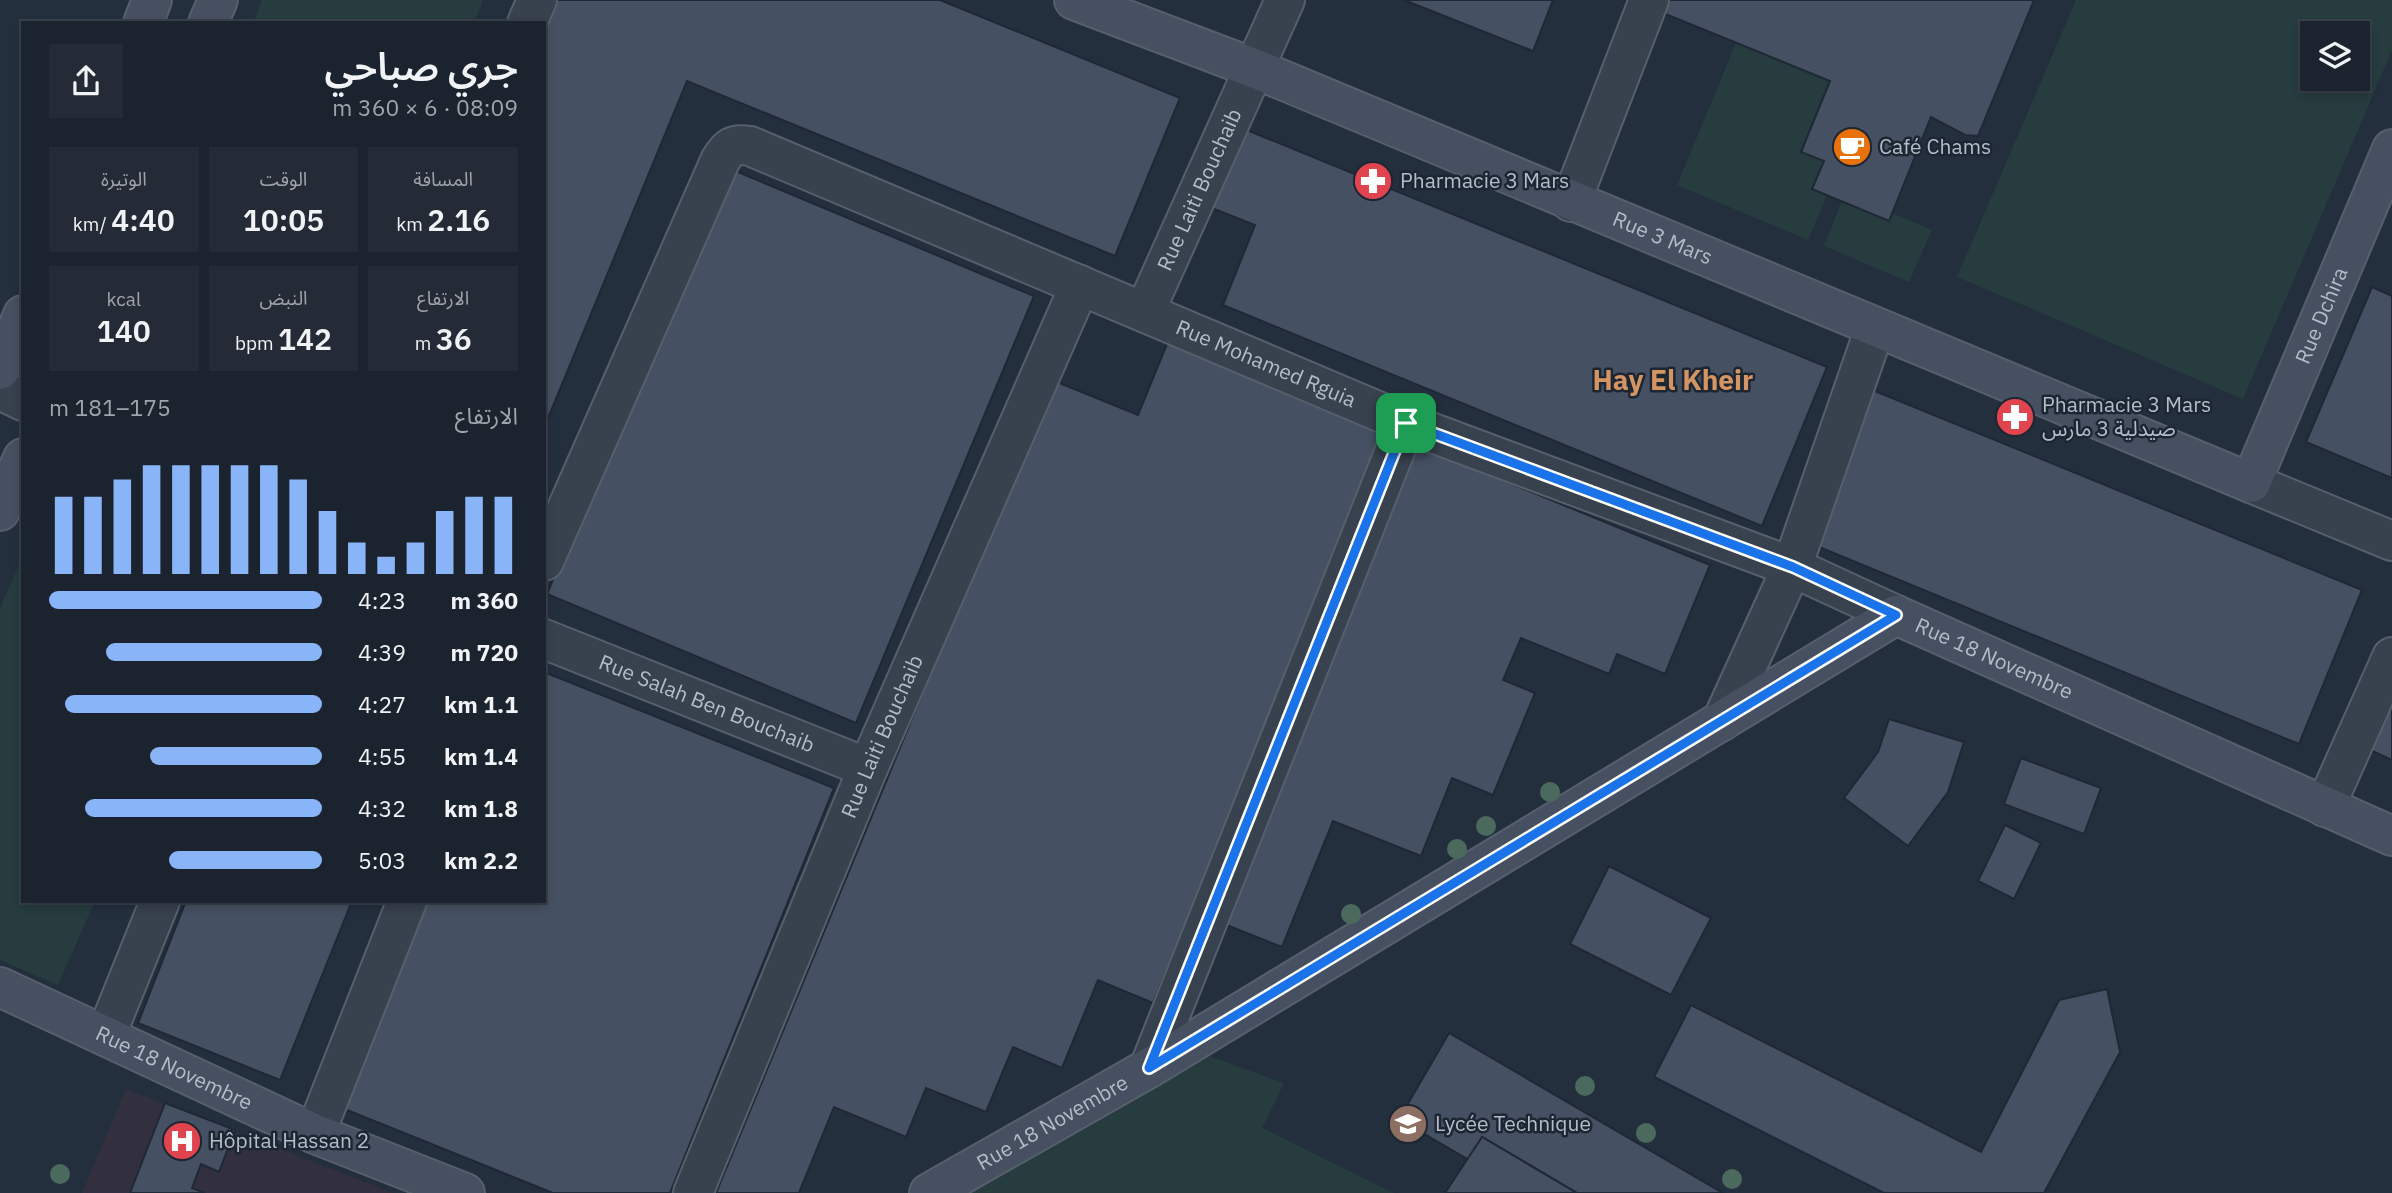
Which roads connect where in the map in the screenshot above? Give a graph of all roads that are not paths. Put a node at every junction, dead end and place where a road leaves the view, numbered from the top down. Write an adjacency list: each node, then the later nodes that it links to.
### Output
1 (152, 0): 7 (street)
2 (218, 0): 8 (street)
3 (537, 0): 9 (street)
4 (1074, 0): 10 (street, Rue 3 Mars)
5 (1286, 0): 10 (street, Rue Laiti Bouchaib)
6 (1649, 0): 12 (street)
7 (144, 21)
8 (209, 21)
9 (528, 21)
10 (1256, 69): 12 (street, Rue 3 Mars); 15 (street, Rue Laiti Bouchaib)
11 (2392, 149): 13 (street, Rue Dchira)
12 (1571, 202): 17 (street, Rue 3 Mars)
13 (2381, 206): 23 (street, Rue Dchira)
14 (1080, 285): 15 (street, Rue Mohamed Rguia); 26 (street, Rue Mohamed Rguia); 32 (street, Rue Laiti Bouchaib)
15 (1145, 311): 21 (street, Rue Mohamed Rguia)
16 (21, 319): 18 (street)
17 (1875, 328): 23 (street, Rue 3 Mars); 27 (street)
18 (0, 370)
19 (0, 390): 20 (street)
20 (21, 400)
21 (1406, 423): 27 (street, Rue Mohamed Rguia); 39 (street)
22 (21, 463): 24 (street)
23 (2251, 483): 25 (street)
24 (0, 511)
25 (2392, 541)
26 (546, 557)
27 (1793, 567): 28 (street, Rue Mohamed Rguia); 31 (street)
28 (1896, 615): 31 (street, Rue 18 Novembre); 33 (street, Rue 18 Novembre)
29 (546, 640): 32 (street, Rue Salah Ben Bouchaib)
30 (2392, 657): 33 (street)
31 (1722, 721): 39 (street, Rue 18 Novembre)
32 (868, 768): 42 (street, Rue Laiti Bouchaib)
33 (2325, 807): 34 (street, Rue 18 Novembre)
34 (2392, 836)
35 (159, 903): 38 (street)
36 (406, 903): 40 (street)
37 (0, 987): 38 (street, Rue 18 Novembre)
38 (106, 1035): 40 (street, Rue 18 Novembre)
39 (1149, 1068): 43 (street, Rue 18 Novembre)
40 (315, 1134): 41 (street, Rue 18 Novembre)
41 (465, 1193)
42 (693, 1193)
43 (929, 1193)

